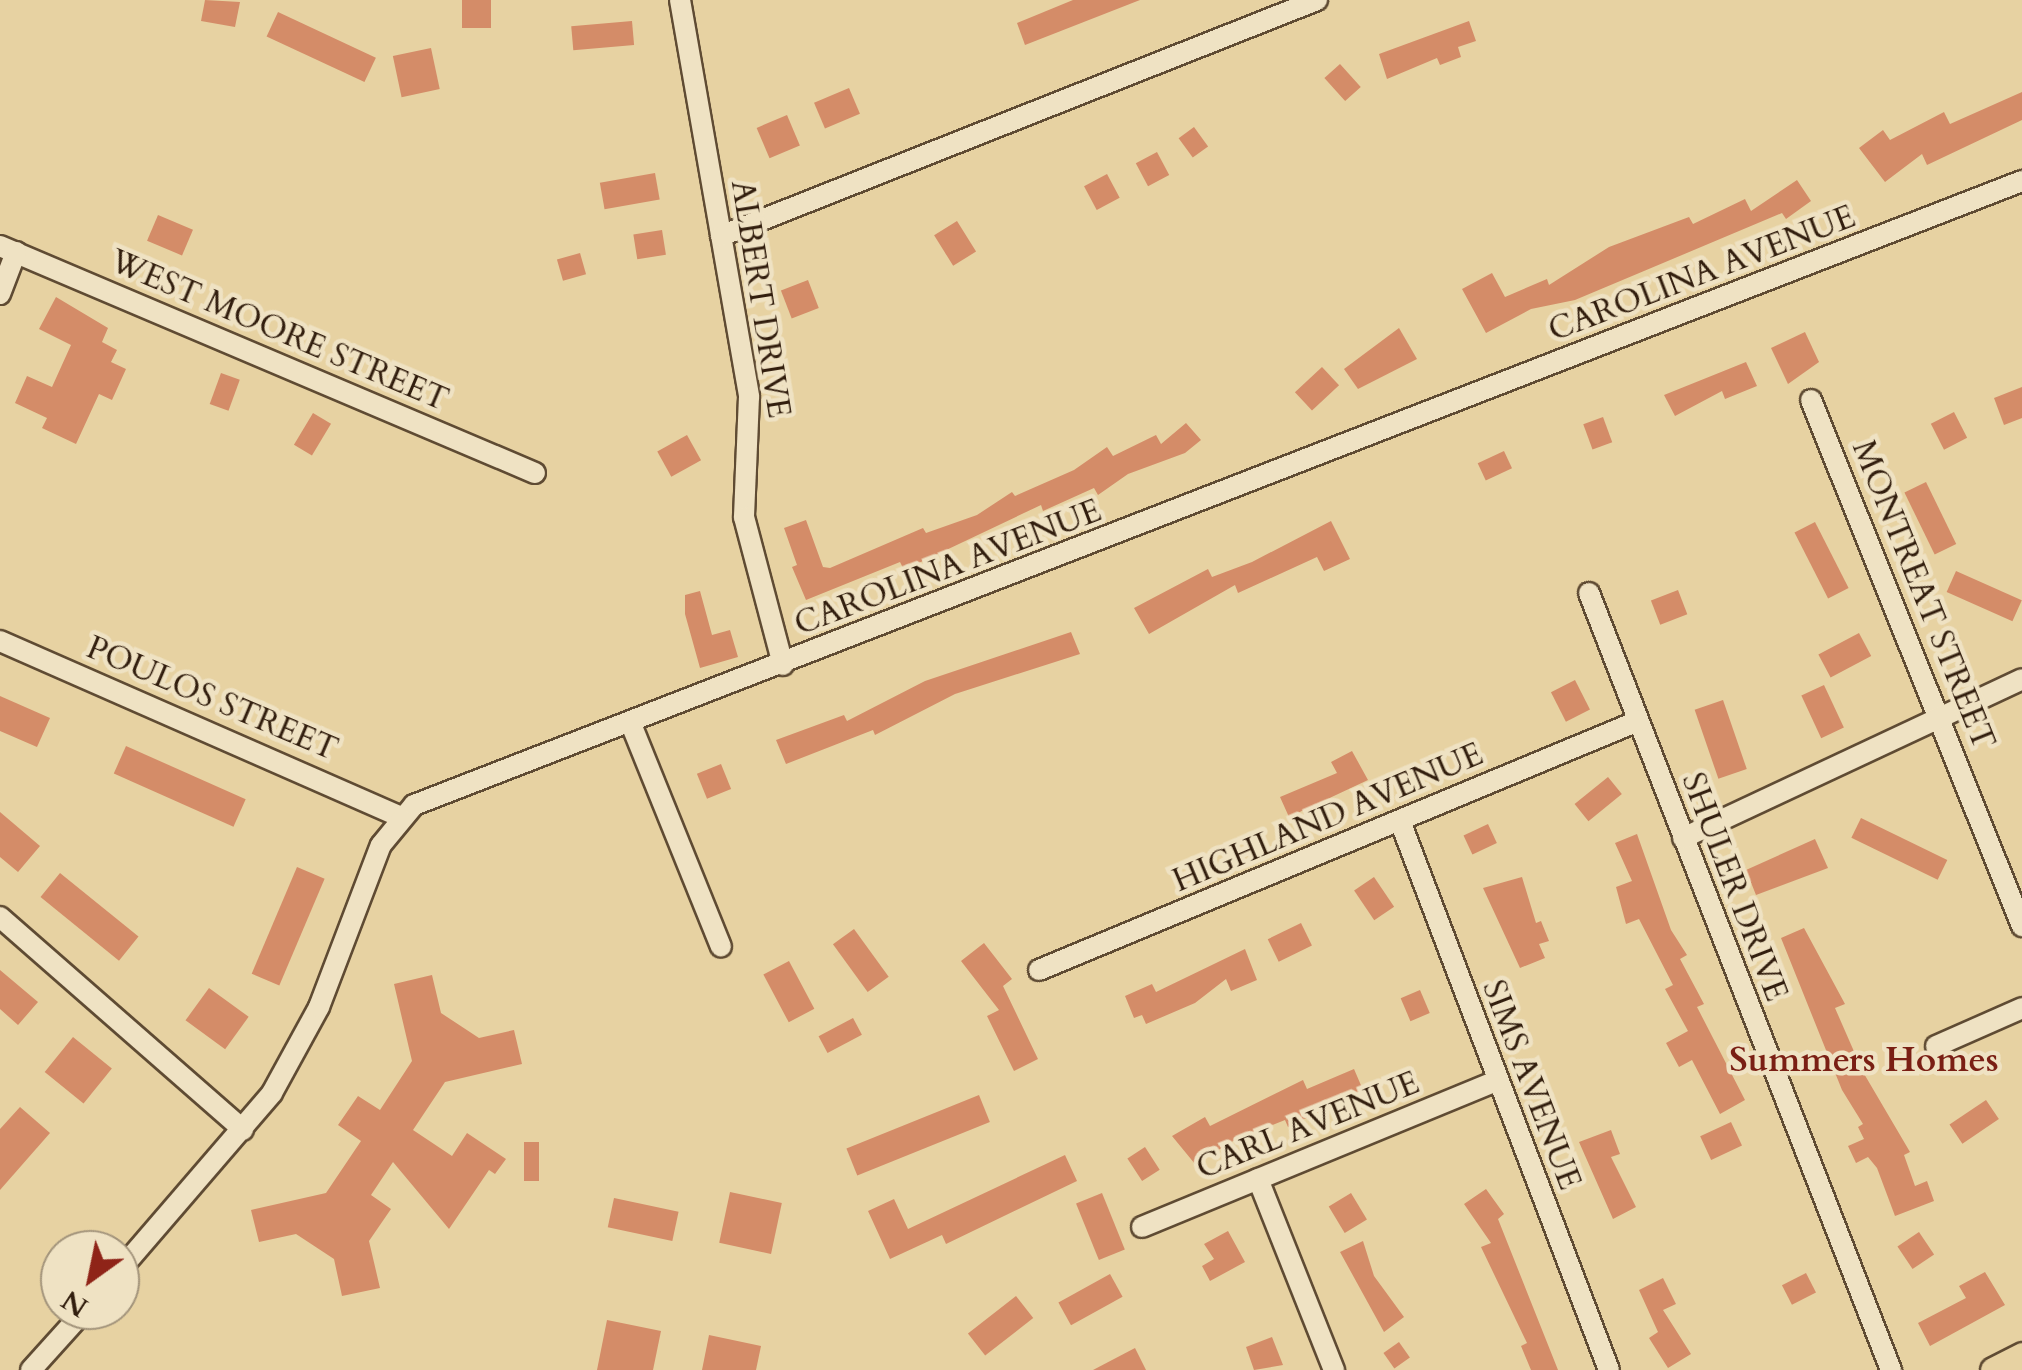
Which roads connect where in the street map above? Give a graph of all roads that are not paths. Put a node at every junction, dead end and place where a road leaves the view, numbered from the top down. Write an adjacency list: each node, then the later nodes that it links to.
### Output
1 (680, 0): 4 (street, ALBERT DRIVE)
2 (1317, 0): 4 (street)
3 (2022, 181): 11 (street, CAROLINA AVENUE)
4 (721, 236): 11 (street, ALBERT DRIVE)
5 (8, 249): 6 (street); 8 (street, WEST MOORE STREET)
6 (0, 294)
7 (1810, 400): 13 (street, MONTREAT STREET)
8 (535, 473)
9 (1589, 593): 14 (street, SHULER DRIVE)
10 (0, 641): 16 (street, POULOS STREET)
11 (783, 664): 15 (street, CAROLINA AVENUE)
12 (2022, 680): 13 (street)
13 (1941, 718): 18 (street); 20 (street, MONTREAT STREET)
14 (1638, 721): 17 (street, HIGHLAND AVENUE); 18 (street, SHULER DRIVE)
15 (631, 724): 16 (street, CAROLINA AVENUE); 21 (street)
16 (399, 816): 26 (street)
17 (1400, 821): 22 (street, HIGHLAND AVENUE); 25 (street, SIMS AVENUE)
18 (1683, 838): 34 (street, SHULER DRIVE)
19 (0, 917): 26 (street)
20 (2022, 926)
21 (721, 947)
22 (1040, 970)
23 (2022, 1008): 24 (street)
24 (1936, 1046)
25 (1496, 1081): 27 (street, CARL AVENUE); 33 (street, SIMS AVENUE)
26 (243, 1130): 29 (street)
27 (1258, 1179): 28 (street, CARL AVENUE); 32 (street)
28 (1142, 1227)
29 (140, 1247)
30 (67, 1330): 31 (street)
31 (31, 1370)
32 (1334, 1370)
33 (1609, 1370)
34 (1891, 1370)

